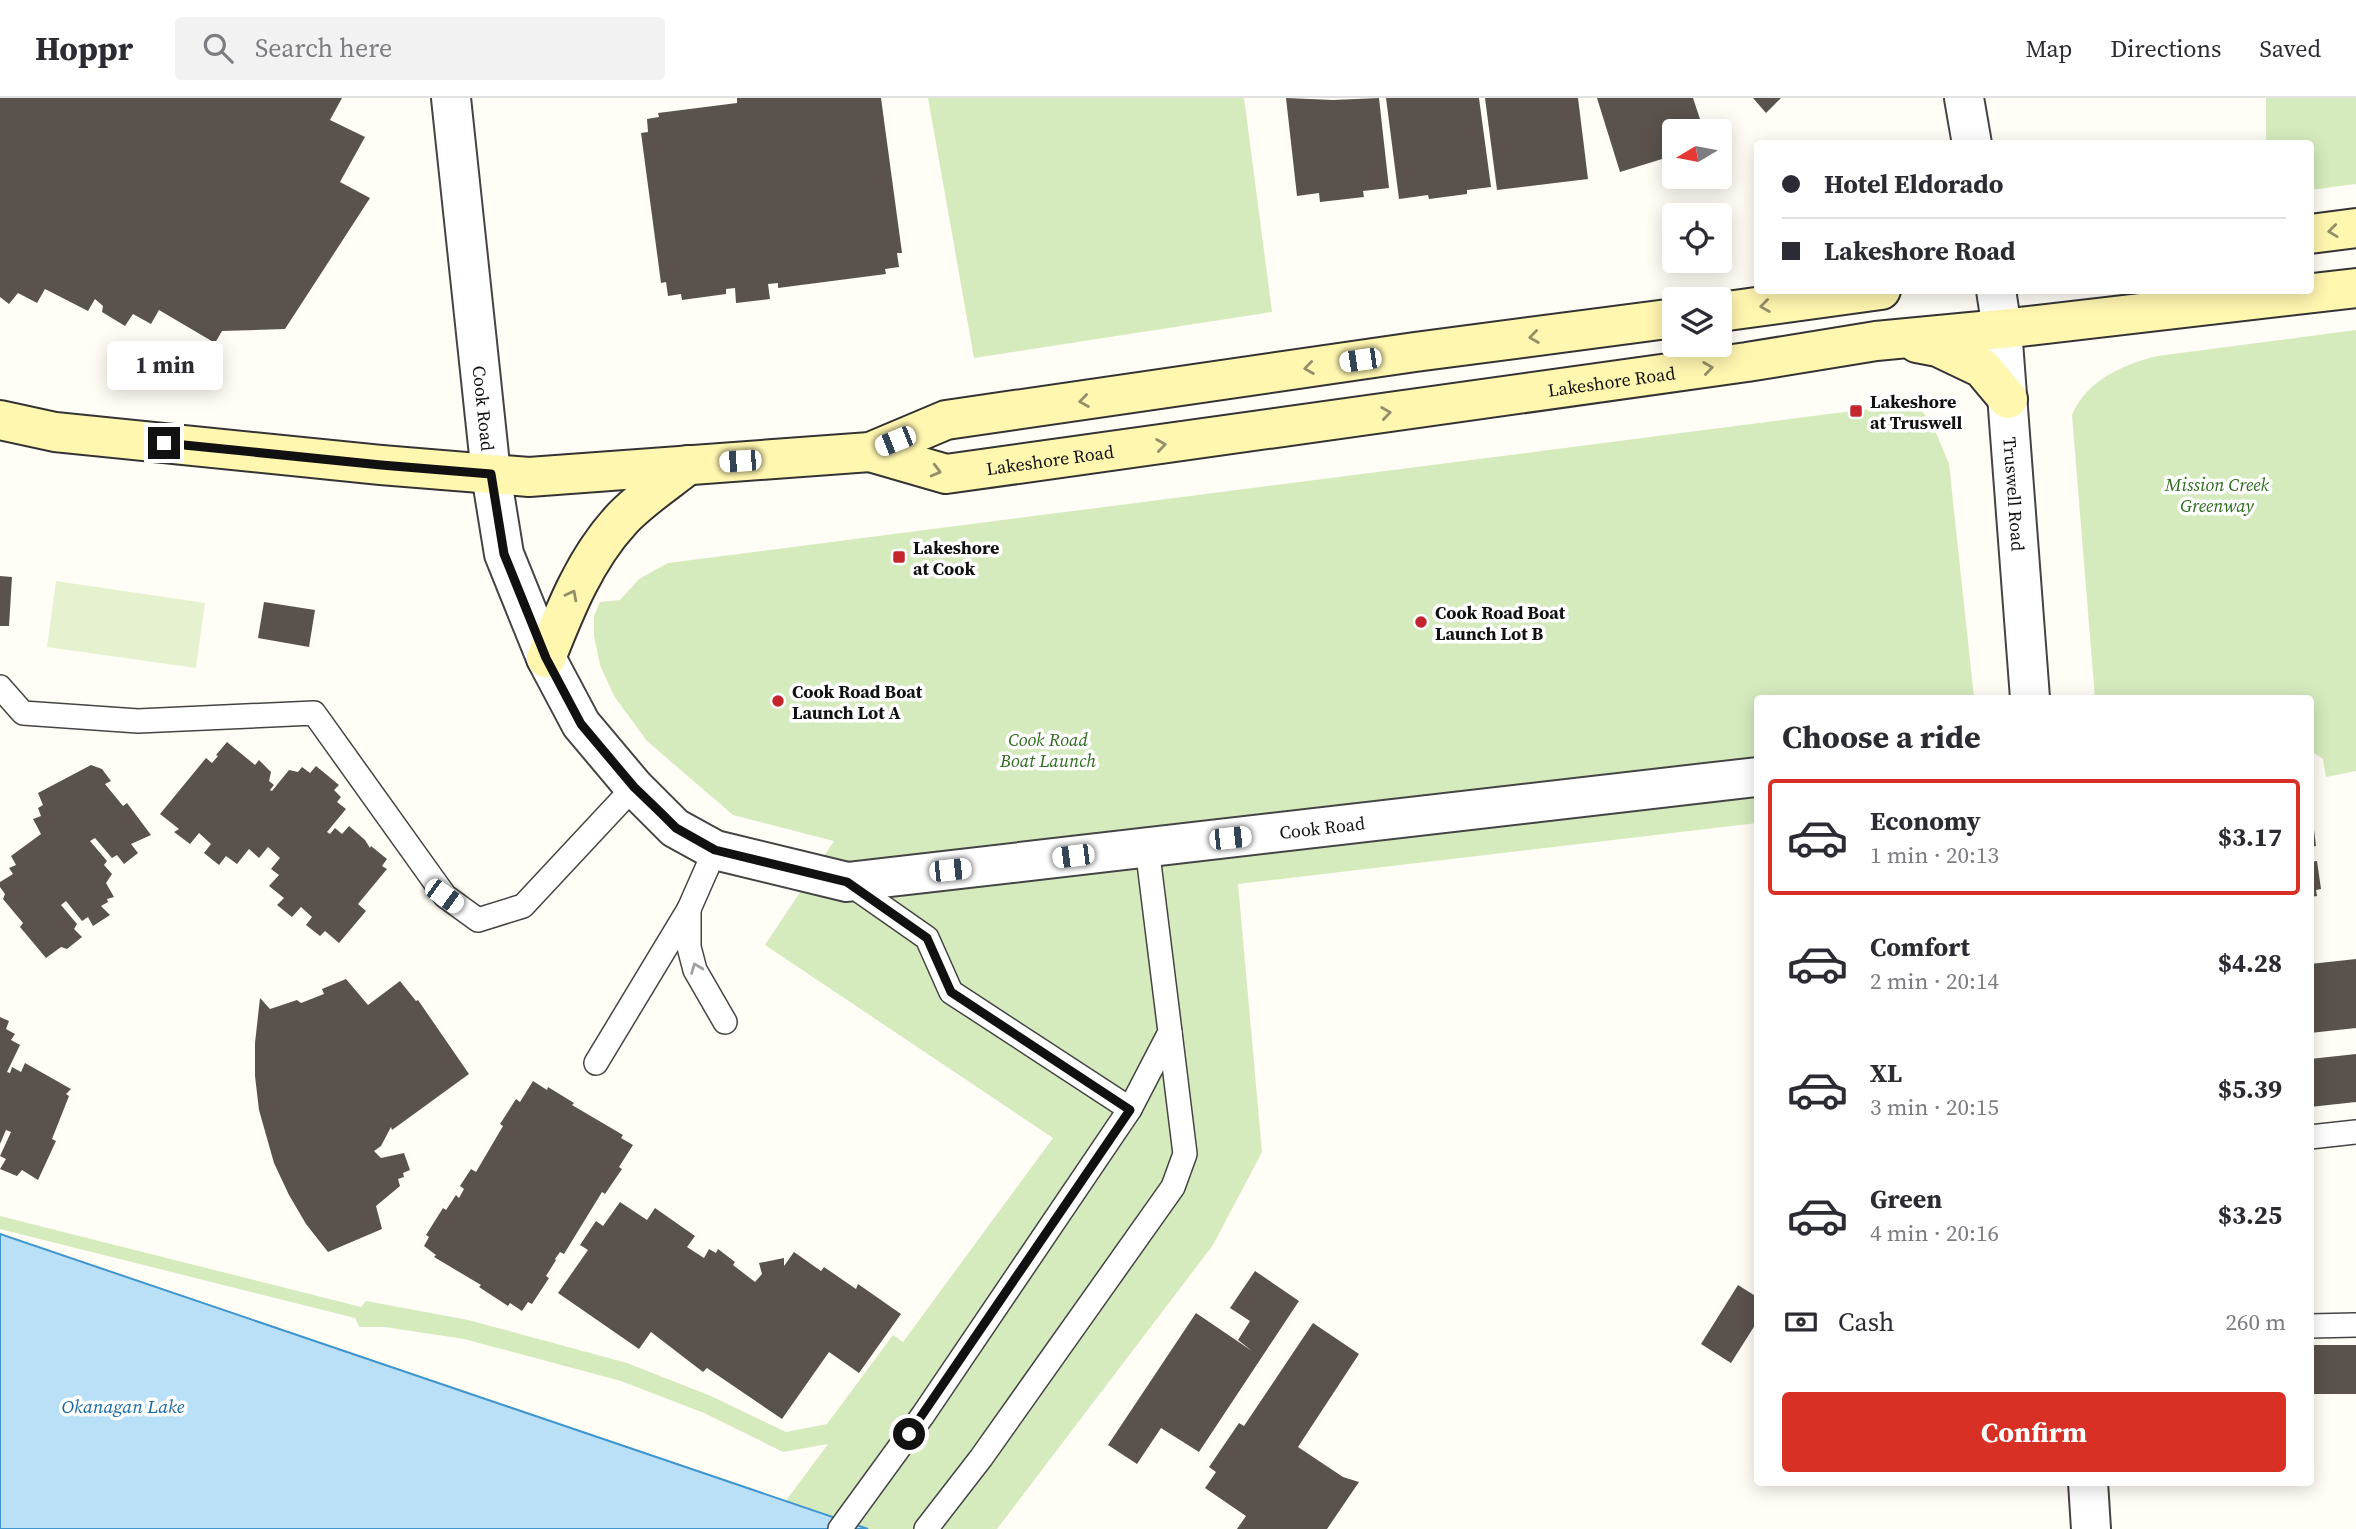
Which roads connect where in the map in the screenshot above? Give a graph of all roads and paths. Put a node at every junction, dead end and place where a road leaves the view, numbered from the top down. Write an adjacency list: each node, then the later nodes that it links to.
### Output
1 (452, 98): 21 (street, Cook Road)
2 (1964, 98): 3 (street)
3 (1971, 140)
4 (2356, 228): 5 (main road, one-way to 5)
5 (2314, 233)
6 (2356, 288): 10 (main road, Lakeshore Road)
7 (1852, 294): 11 (main road, one-way to 11)
8 (1997, 294): 13 (street, Truswell Road)
9 (2313, 294): 13 (main road, Lakeshore Road)
10 (2314, 294)
11 (1732, 310)
12 (1662, 320): 14 (main road, Lakeshore Road)
13 (2002, 329): 15 (main road, Lakeshore Road); 17 (street, Truswell Road)
14 (1579, 331): 16 (main road); 19 (main road, Lakeshore Road, one-way to 19)
15 (1898, 339): 16 (main road, Lakeshore Road, one-way to 15); 17 (main road)
16 (1584, 385): 19 (main road, Lakeshore Road, one-way to 16)
17 (2008, 399): 24 (street, Truswell Road)
18 (0, 420): 21 (main road, Lakeshore Road)
19 (870, 452): 20 (main road, Lakeshore Road)
20 (688, 465): 21 (main road, Lakeshore Road); 22 (main road, one-way to 20)
21 (491, 474): 22 (street, Cook Road)
22 (546, 658): 26 (street, Cook Road)
23 (0, 687): 26 (lane)
24 (2030, 695)
25 (1754, 777): 27 (street, Cook Road)
26 (634, 787): 28 (street, Cook Road)
27 (1147, 847): 29 (street, Cook Road); 32 (lane)
28 (715, 850): 29 (street, Cook Road); 30 (lane)
29 (847, 882): 34 (lane)
30 (689, 909): 31 (lane, one-way to 30); 33 (lane)
31 (725, 1021)
32 (1170, 1032): 34 (lane); 41 (lane)
33 (596, 1063)
34 (1130, 1110): 40 (lane)
35 (2356, 1132): 36 (lane)
36 (2314, 1136)
37 (2314, 1325): 38 (lane)
38 (2356, 1325)
39 (2088, 1486): 42 (street)
40 (841, 1529)
41 (926, 1529)
42 (2091, 1529)

